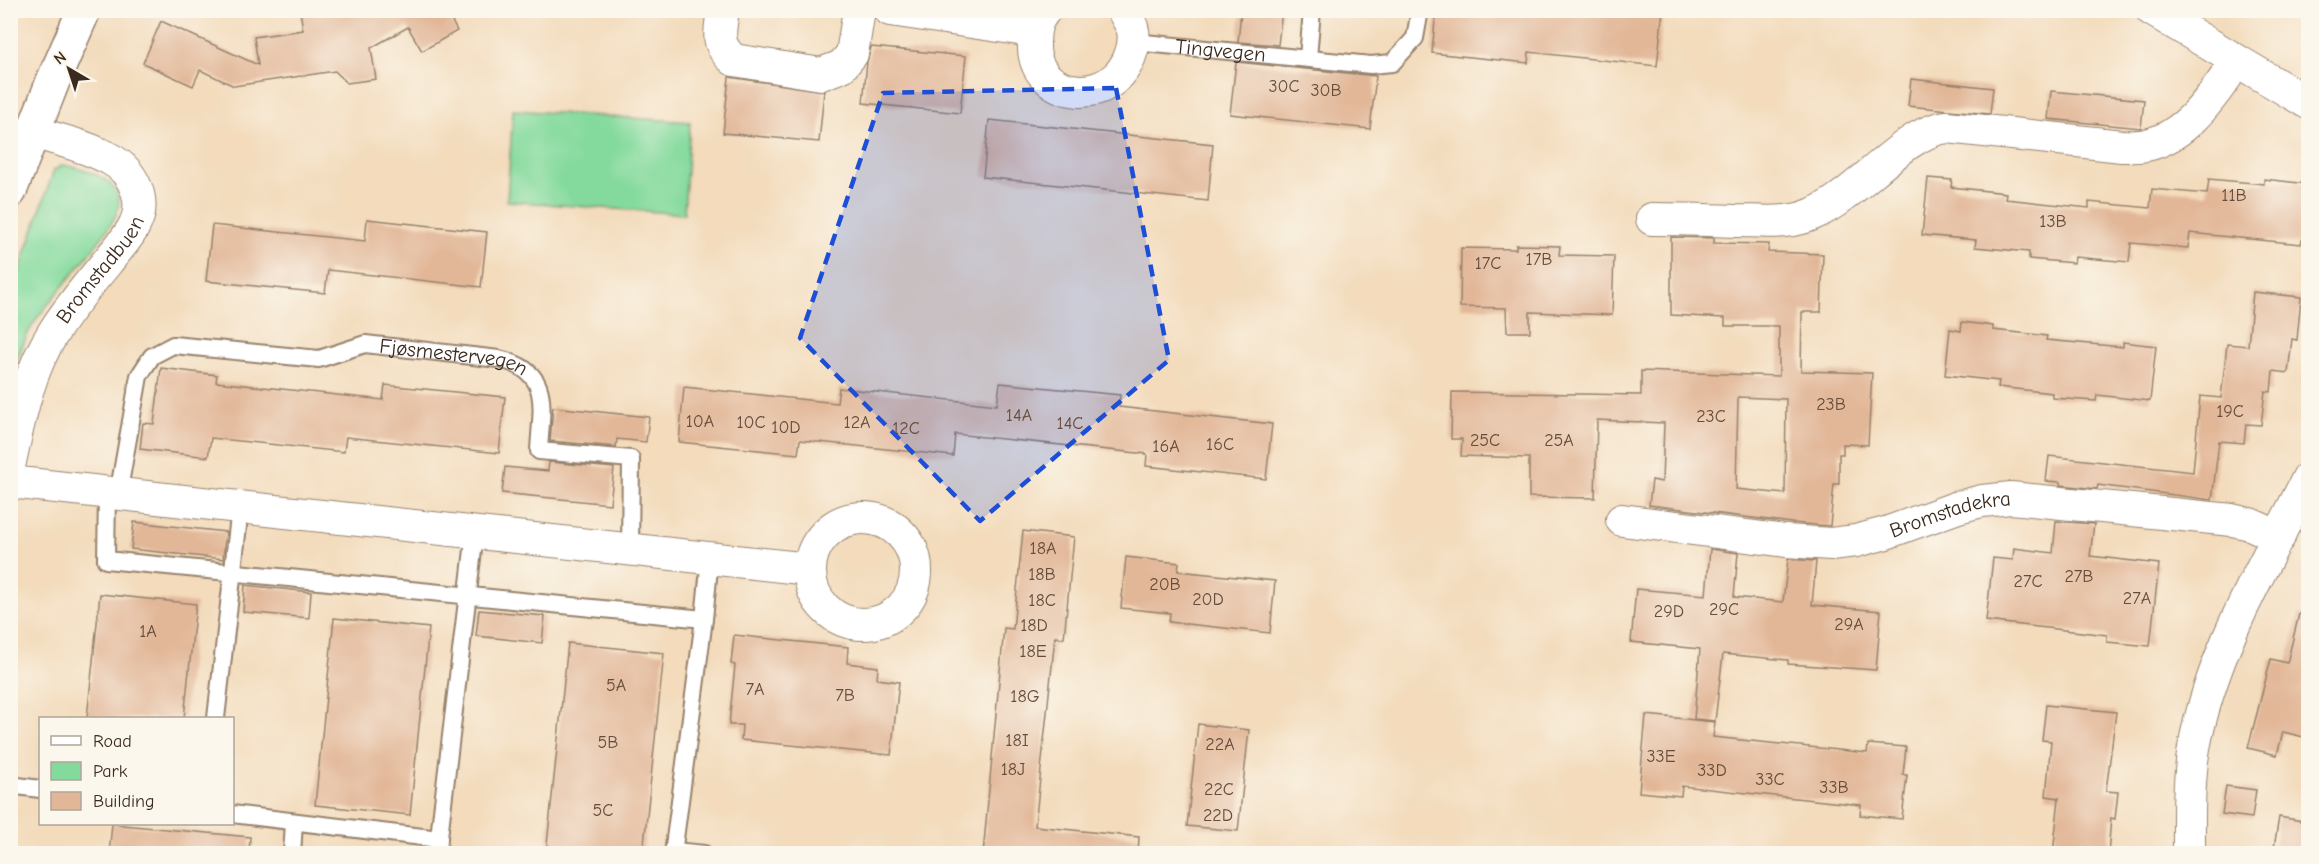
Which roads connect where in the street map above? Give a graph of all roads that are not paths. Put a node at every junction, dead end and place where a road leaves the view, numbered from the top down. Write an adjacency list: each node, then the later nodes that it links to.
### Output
1 (84, 10): 14 (main road)
2 (723, 10): 3 (street)
3 (859, 10)
4 (890, 10): 9 (street)
5 (1123, 10): 10 (street)
6 (1312, 10): 11 (lane)
7 (1420, 10): 11 (lane, Tingvegen)
8 (2152, 10): 12 (street)
9 (1039, 21): 10 (street)
10 (1134, 42): 11 (lane, Tingvegen)
11 (1308, 58)
12 (2237, 61): 13 (street); 16 (street)
13 (2308, 103)
14 (33, 132): 15 (main road); 17 (street, Bromstadbuen)
15 (10, 191)
16 (1652, 219)
17 (10, 462)
18 (2308, 478): 24 (street)
19 (10, 482): 20 (street)
20 (113, 495): 21 (street); 25 (lane, Fjøsmestervegen); 28 (lane, Fjøsmestervegen)
21 (240, 508): 23 (street); 28 (lane)
22 (1622, 520): 24 (street, Bromstadekra)
23 (475, 533): 25 (street); 29 (lane)
24 (2279, 537): 40 (street)
25 (630, 550): 26 (street)
26 (710, 558): 27 (street); 30 (lane)
27 (809, 569)
28 (233, 573): 29 (lane, Fjøsmestervegen); 31 (lane)
29 (469, 597): 30 (lane, Fjøsmestervegen); 36 (lane)
30 (704, 619): 37 (lane)
31 (216, 717)
32 (10, 785): 33 (lane)
33 (39, 789)
34 (234, 814): 35 (lane)
35 (294, 822): 36 (lane); 38 (lane)
36 (438, 846)
37 (674, 852): 39 (lane)
38 (292, 854)
39 (704, 854)
40 (2189, 854)

